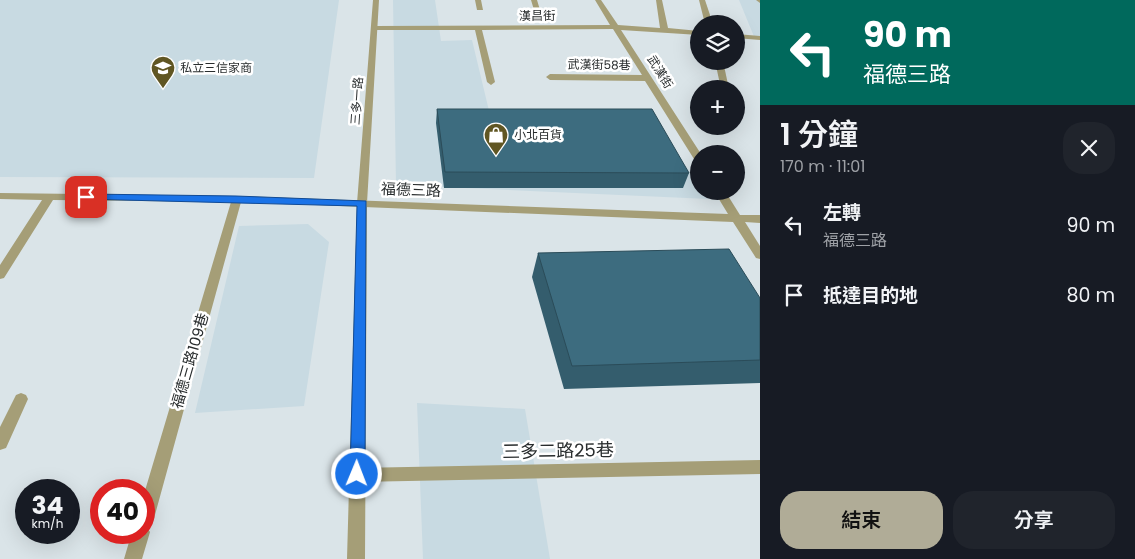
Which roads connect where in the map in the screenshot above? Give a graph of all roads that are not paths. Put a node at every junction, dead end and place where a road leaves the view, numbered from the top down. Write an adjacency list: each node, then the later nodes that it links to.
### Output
1 (376, 0): 9 (street, 三多一路)
2 (534, 0): 6 (street)
3 (598, 0): 8 (street, 武漢街)
4 (659, 0): 11 (street)
5 (702, 0): 7 (street)
6 (537, 8)
7 (706, 15)
8 (615, 27): 10 (street, 漢昌街); 11 (street, 漢昌街); 16 (street, 武漢街)
9 (375, 28): 10 (street, 漢昌街); 23 (street, 三多一路)
10 (478, 28): 17 (street)
11 (664, 29): 12 (street, 漢昌街)
12 (690, 32)
13 (745, 37): 14 (street)
14 (760, 38)
15 (550, 77): 16 (street, 武漢街58巷)
16 (647, 78): 18 (street, 武漢街)
17 (491, 82)
18 (690, 145)
19 (0, 196): 20 (street, 福德三路)
20 (49, 197): 21 (street, 福德三路); 27 (street)
21 (236, 199): 23 (street, 福德三路); 32 (street, 福德三路109巷)
22 (726, 200): 24 (street)
23 (362, 203): 24 (street, 福德三路); 31 (street, 三多一路)
24 (736, 217): 25 (street, 福德三路); 26 (street)
25 (760, 219)
26 (760, 255)
27 (0, 276)
28 (21, 399): 29 (street)
29 (0, 443)
30 (760, 467): 31 (street, 三多二路25巷)
31 (357, 474): 35 (street, 三多一路)
32 (155, 483)
33 (137, 544): 34 (street)
34 (133, 559)
35 (356, 559)

